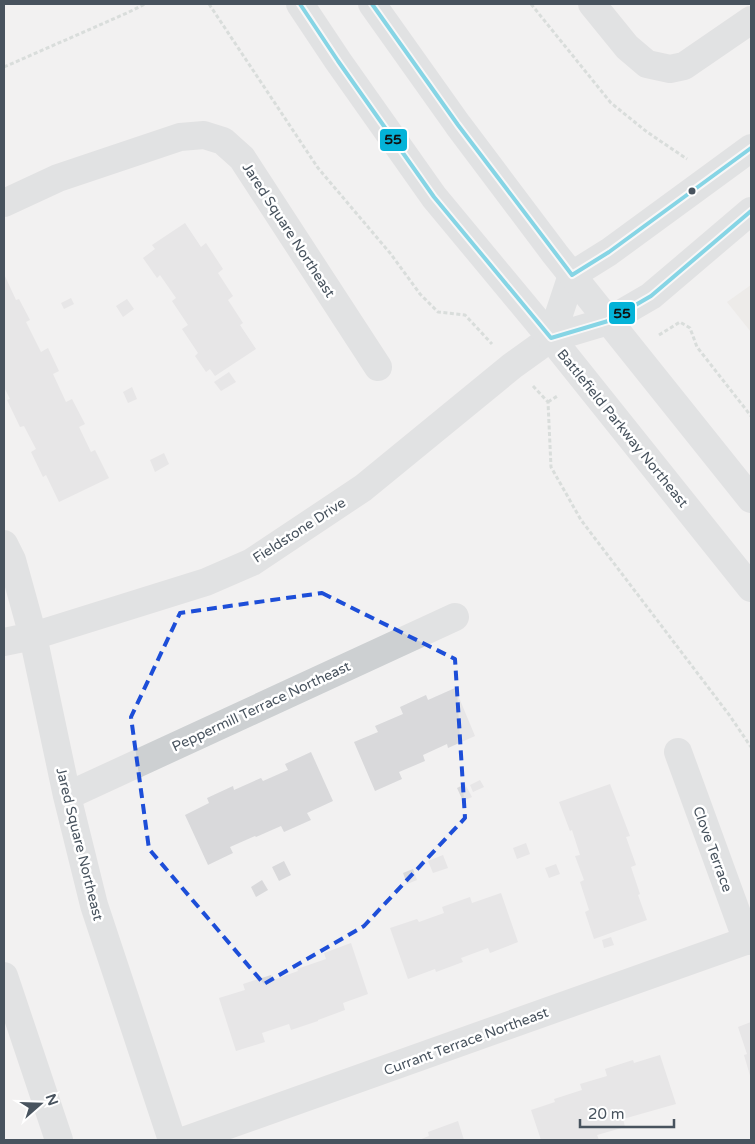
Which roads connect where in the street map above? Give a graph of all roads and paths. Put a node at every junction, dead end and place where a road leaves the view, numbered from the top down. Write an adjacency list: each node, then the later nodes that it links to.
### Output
1 (145, 4): 7 (path)
2 (300, 4): 15 (main road, Battlefield Parkway Northeast)
3 (372, 4): 12 (main road)
4 (530, 4): 9 (path)
5 (592, 4): 6 (street)
6 (751, 20)
7 (4, 68)
8 (751, 148): 12 (street)
9 (680, 165)
10 (4, 202): 16 (street, Jared Square Northeast)
11 (751, 211): 13 (street, Fieldstone Drive)
12 (572, 275): 13 (main road); 15 (street)
13 (608, 321): 15 (street, Fieldstone Drive); 18 (main road)
14 (680, 322): 17 (path)
15 (551, 338): 20 (main road, Battlefield Parkway Northeast); 22 (street, Fieldstone Drive)
16 (378, 367)
17 (751, 416)
18 (751, 499)
19 (4, 544): 22 (street, Jared Square Northeast)
20 (751, 588)
21 (455, 617): 25 (street, Peppermill Terrace Northeast)
22 (33, 636): 23 (street, Fieldstone Drive); 25 (street, Jared Square Northeast)
23 (4, 642)
24 (678, 752): 26 (street, Clove Terrace)
25 (66, 796): 29 (street, Jared Square Northeast)
26 (749, 940): 30 (street, Currant Terrace Northeast)
27 (4, 976): 28 (street)
28 (60, 1140)
29 (172, 1140)
30 (186, 1140)

